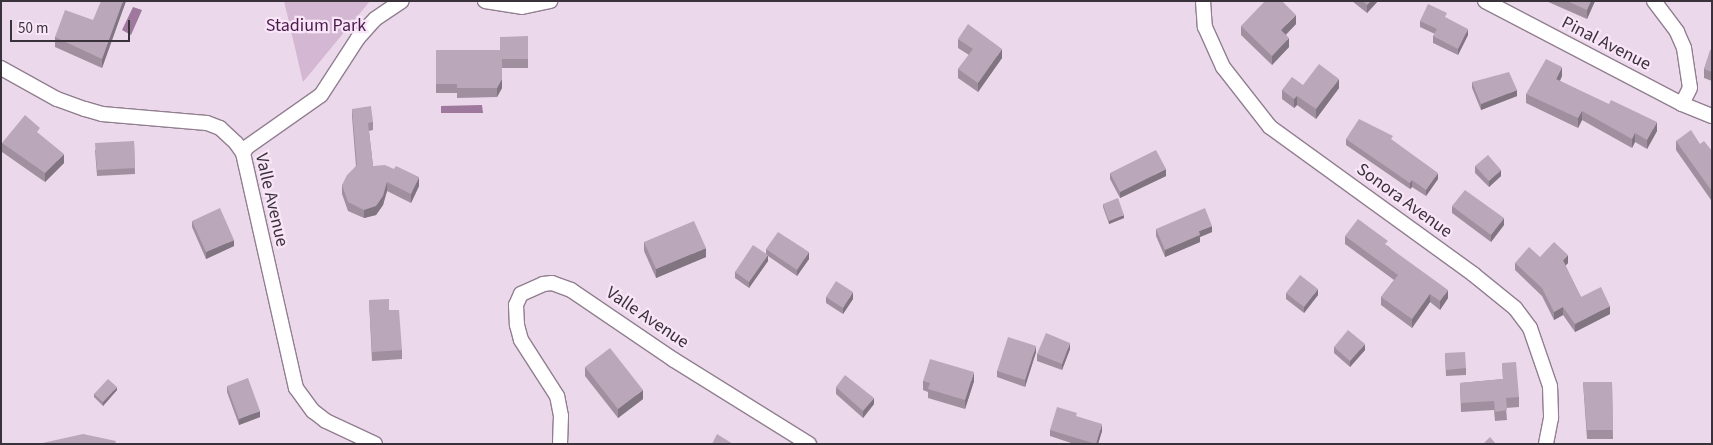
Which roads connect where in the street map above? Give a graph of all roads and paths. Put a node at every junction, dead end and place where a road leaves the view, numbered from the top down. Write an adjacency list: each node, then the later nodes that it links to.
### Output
1 (402, 1): 10 (street)
2 (485, 1): 3 (street)
3 (550, 1)
4 (1203, 1): 14 (street, Sonora Avenue)
5 (1485, 1): 8 (street, Pinal Avenue)
6 (1654, 1): 8 (street)
7 (1, 68): 10 (street, Valle Avenue)
8 (1682, 104): 9 (street, Pinal Avenue)
9 (1712, 116)
10 (242, 153): 11 (street, Valle Avenue)
11 (375, 444)
12 (560, 444): 13 (street, Valle Avenue)
13 (809, 444)
14 (1546, 444)

